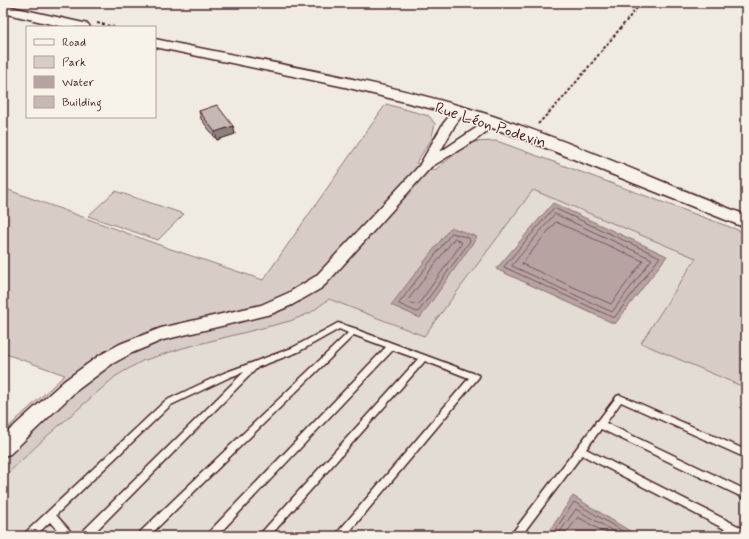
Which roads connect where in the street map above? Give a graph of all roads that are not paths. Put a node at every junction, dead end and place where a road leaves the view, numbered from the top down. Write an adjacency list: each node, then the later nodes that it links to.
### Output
1 (3, 9): 2 (main road)
2 (79, 26)
3 (156, 43): 4 (main road, Rue Léon Podevin)
4 (456, 115): 5 (main road, Rue Léon Podevin); 6 (street)
5 (487, 124): 6 (street); 7 (main road, Rue Léon Podevin); 7 (main road, Rue Léon Podevin)
6 (424, 168): 14 (street)
7 (723, 213): 8 (main road, Rue Léon Podevin)
8 (746, 222)
9 (354, 331): 10 (lane); 12 (lane); 23 (lane)
10 (392, 346): 11 (lane); 24 (lane)
11 (423, 358): 25 (lane); 26 (lane)
12 (257, 364): 18 (lane); 22 (lane)
13 (600, 424): 15 (lane); 16 (lane); 17 (lane)
14 (3, 448)
15 (580, 450): 19 (lane); 27 (lane)
16 (746, 454)
17 (746, 495)
18 (50, 515): 20 (lane); 21 (lane)
19 (746, 535)
20 (28, 536)
21 (69, 536)
22 (84, 536)
23 (142, 536)
24 (211, 536)
25 (264, 536)
26 (340, 536)
27 (515, 536)

